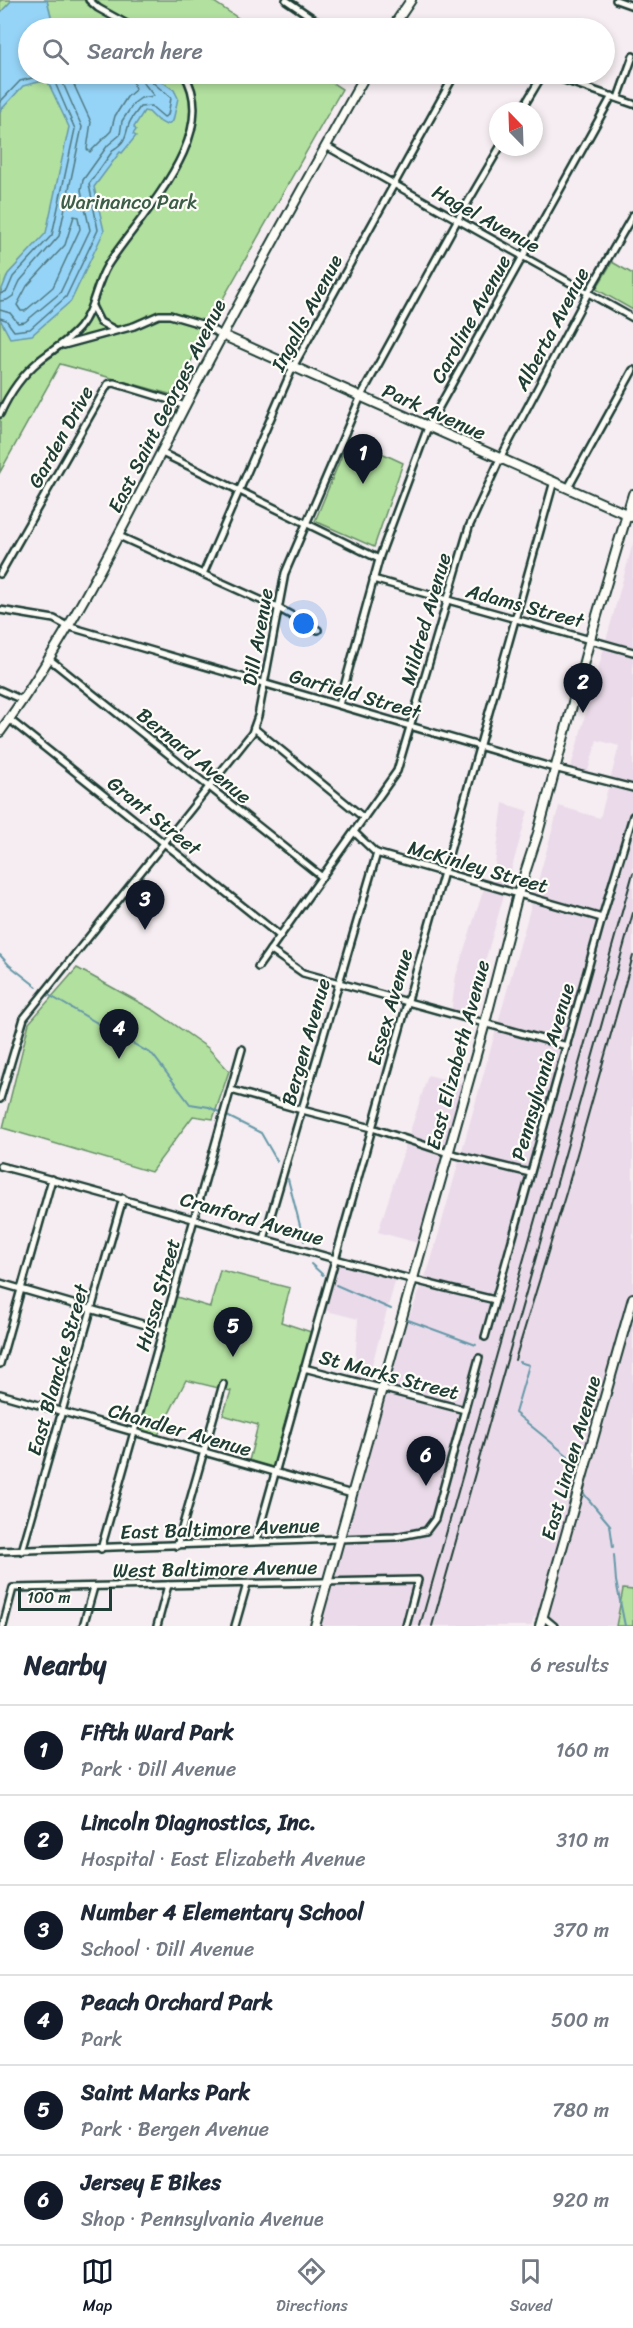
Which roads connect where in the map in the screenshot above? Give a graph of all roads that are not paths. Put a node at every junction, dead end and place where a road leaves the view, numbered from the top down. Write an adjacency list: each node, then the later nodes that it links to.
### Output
1 (89, 0): 6 (street)
2 (286, 0): 7 (street)
3 (411, 0): 8 (street)
4 (616, 0): 5 (street)
5 (633, 6)
6 (116, 18)
7 (312, 18)
8 (399, 18)
9 (633, 56): 15 (street, Caroline Avenue)
10 (188, 84): 25 (street)
11 (360, 84): 18 (street, East Saint Georges Avenue)
12 (449, 84): 20 (street, Ingalls Avenue)
13 (539, 84): 16 (street)
14 (575, 84): 15 (street)
15 (615, 97): 17 (street); 23 (street, Caroline Avenue)
16 (527, 102)
17 (633, 104)
18 (326, 146): 20 (street, Hagel Avenue); 28 (street, East Saint Georges Avenue)
19 (495, 156): 22 (street, Dill Avenue)
20 (393, 185): 22 (street, Hagel Avenue); 30 (street, Ingalls Avenue)
21 (633, 215): 24 (street, Alberta Avenue)
22 (458, 219): 23 (street, Hagel Avenue); 32 (street, Dill Avenue)
23 (523, 256): 24 (street, Hagel Avenue); 35 (street, Caroline Avenue)
24 (588, 293): 26 (street, Hagel Avenue); 37 (street, Alberta Avenue)
25 (92, 304): 27 (street); 29 (street)
26 (633, 318)
27 (117, 331): 28 (street); 29 (street)
28 (222, 335): 30 (street, Park Avenue); 33 (street, East Saint Georges Avenue)
29 (60, 346): 34 (street)
30 (294, 368): 32 (street, Park Avenue); 40 (street, Ingalls Avenue)
31 (633, 370): 39 (street)
32 (361, 398): 35 (street, Park Avenue); 43 (street, Dill Avenue)
33 (184, 406): 36 (street, East Saint Georges Avenue); 46 (street, Garden Drive)
34 (0, 414)
35 (428, 427): 37 (street, Park Avenue); 45 (street, Caroline Avenue)
36 (162, 453): 40 (street); 44 (street, East Saint Georges Avenue)
37 (500, 459): 38 (street, Park Avenue); 49 (street, Mildred Avenue)
38 (554, 481): 39 (street, Park Avenue); 52 (street, Essex Avenue)
39 (568, 488): 42 (street, Park Avenue)
40 (239, 491): 43 (street); 47 (street, Ingalls Avenue)
41 (633, 494): 42 (street, East Elizabeth Avenue)
42 (629, 516): 55 (street, East Elizabeth Avenue)
43 (306, 524): 45 (street); 50 (street, Dill Avenue)
44 (119, 536): 47 (street); 53 (street, East Saint Georges Avenue)
45 (379, 559): 48 (street, Caroline Avenue)
46 (0, 574)
47 (202, 574): 50 (street)
48 (373, 579): 49 (street, Adams Street); 61 (street, Caroline Avenue)
49 (447, 600): 52 (street, Adams Street); 63 (street, Mildred Avenue)
50 (278, 608): 54 (street); 58 (street, Dill Avenue)
51 (0, 610): 53 (street, Garfield Street)
52 (515, 618): 55 (street, Adams Street); 66 (street, Essex Avenue)
53 (67, 626): 57 (street, East Saint Georges Avenue); 58 (street, Garfield Street)
54 (318, 630)
55 (590, 639): 56 (street, Adams Street); 67 (street, East Elizabeth Avenue)
56 (633, 652)
57 (48, 658): 60 (street, East Saint Georges Avenue); 68 (street, Bernard Avenue)
58 (264, 684): 61 (street, Garfield Street); 64 (street, Dill Avenue)
59 (0, 690): 60 (street)
60 (22, 700): 62 (street, East Saint Georges Avenue)
61 (339, 705): 63 (street, Garfield Street)
62 (9, 719): 65 (street, East Saint Georges Avenue); 73 (street, Grant Street)
63 (411, 726): 66 (street, Garfield Street); 71 (street, Mildred Avenue)
64 (254, 728): 68 (street, Dill Avenue); 71 (street)
65 (0, 732)
66 (479, 746): 67 (street, Garfield Street); 75 (street, Essex Avenue)
67 (556, 769): 69 (street, Garfield Street); 77 (street, East Elizabeth Avenue)
68 (209, 787): 73 (street, Dill Avenue); 76 (street, Bernard Avenue)
69 (633, 788)
70 (633, 816): 78 (street, Pennsylvania Avenue)
71 (364, 818): 72 (street, Mildred Avenue)
72 (354, 832): 74 (street, McKinley Street); 76 (street)
73 (164, 843): 79 (street, Grant Street); 88 (street, Dill Avenue)
74 (377, 853): 75 (street, McKinley Street); 82 (street, Bergen Avenue)
75 (443, 874): 77 (street, McKinley Street); 83 (street, Essex Avenue)
76 (322, 877): 79 (street)
77 (518, 894): 78 (street, McKinley Street); 84 (street, East Elizabeth Avenue)
78 (602, 918): 85 (street, Pennsylvania Avenue)
79 (280, 936): 80 (street)
80 (270, 950): 81 (street); 82 (street)
81 (258, 967)
82 (339, 983): 83 (street); 89 (street, Bergen Avenue)
83 (408, 1001): 84 (street); 90 (street, Essex Avenue)
84 (485, 1023): 85 (street); 91 (street, East Elizabeth Avenue)
85 (567, 1046): 93 (street, Pennsylvania Avenue)
86 (242, 1049): 87 (street, Hussa Street)
87 (231, 1090): 89 (street); 96 (street, Hussa Street)
88 (0, 1099)
89 (302, 1110): 90 (street); 97 (street, Bergen Avenue)
90 (372, 1128): 91 (street); 98 (street, Essex Avenue)
91 (448, 1153): 93 (street); 99 (street, East Elizabeth Avenue)
92 (0, 1166): 94 (street, Cranford Avenue)
93 (530, 1173): 103 (street, Pennsylvania Avenue)
94 (52, 1179): 95 (street, Cranford Avenue); 101 (street)
95 (123, 1198): 96 (street, Cranford Avenue); 104 (street, East Blancke Street)
96 (195, 1219): 97 (street, Cranford Avenue); 105 (street, Hussa Street)
97 (264, 1239): 98 (street, Cranford Avenue)
98 (335, 1258): 99 (street, Cranford Avenue); 109 (street, Essex Avenue)
99 (412, 1281): 103 (street, Cranford Avenue); 111 (street, East Elizabeth Avenue)
100 (0, 1283): 101 (street)
101 (21, 1289): 104 (street); 108 (street)
102 (633, 1298): 129 (street, East Linden Avenue)
103 (495, 1300): 106 (street, Pennsylvania Avenue)
104 (91, 1309): 105 (street); 114 (street, East Blancke Street)
105 (163, 1330): 115 (street, Hussa Street)
106 (485, 1337)
107 (479, 1358): 113 (street)
108 (0, 1364)
109 (304, 1368): 111 (street, St Marks Street); 117 (street, Essex Avenue)
110 (223, 1384): 116 (street)
111 (381, 1388): 113 (street, St Marks Street); 118 (street, East Elizabeth Avenue)
112 (0, 1394): 114 (street, Chandler Avenue)
113 (465, 1410): 119 (street, East Baltimore Avenue)
114 (62, 1412): 115 (street, Chandler Avenue); 124 (street, East Blancke Street)
115 (134, 1433): 116 (street, Chandler Avenue); 122 (street, Hussa Street)
116 (205, 1453): 117 (street, Chandler Avenue); 121 (street)
117 (275, 1473): 118 (street, Chandler Avenue); 120 (street, Essex Avenue)
118 (352, 1494): 119 (street, East Elizabeth Avenue)
119 (340, 1540): 120 (street, East Baltimore Avenue); 125 (street, East Elizabeth Avenue)
120 (256, 1541): 121 (street, East Baltimore Avenue)
121 (177, 1546): 122 (street, East Baltimore Avenue)
122 (101, 1549): 124 (street, East Baltimore Avenue)
123 (0, 1551): 124 (street, East Baltimore Avenue)
124 (22, 1551)
125 (327, 1582): 126 (street, West Baltimore Avenue); 134 (street, East Elizabeth Avenue); 135 (street, West Baltimore Avenue)
126 (247, 1584): 127 (street, West Baltimore Avenue); 133 (street)
127 (168, 1585): 128 (street, West Baltimore Avenue); 132 (street)
128 (94, 1587): 130 (street, West Baltimore Avenue); 131 (street)
129 (542, 1616): 136 (street, East Linden Avenue); 137 (street)
130 (3, 1626)
131 (82, 1626)
132 (157, 1626)
133 (235, 1626)
134 (315, 1626)
135 (406, 1626)
136 (540, 1626)
137 (554, 1626)

